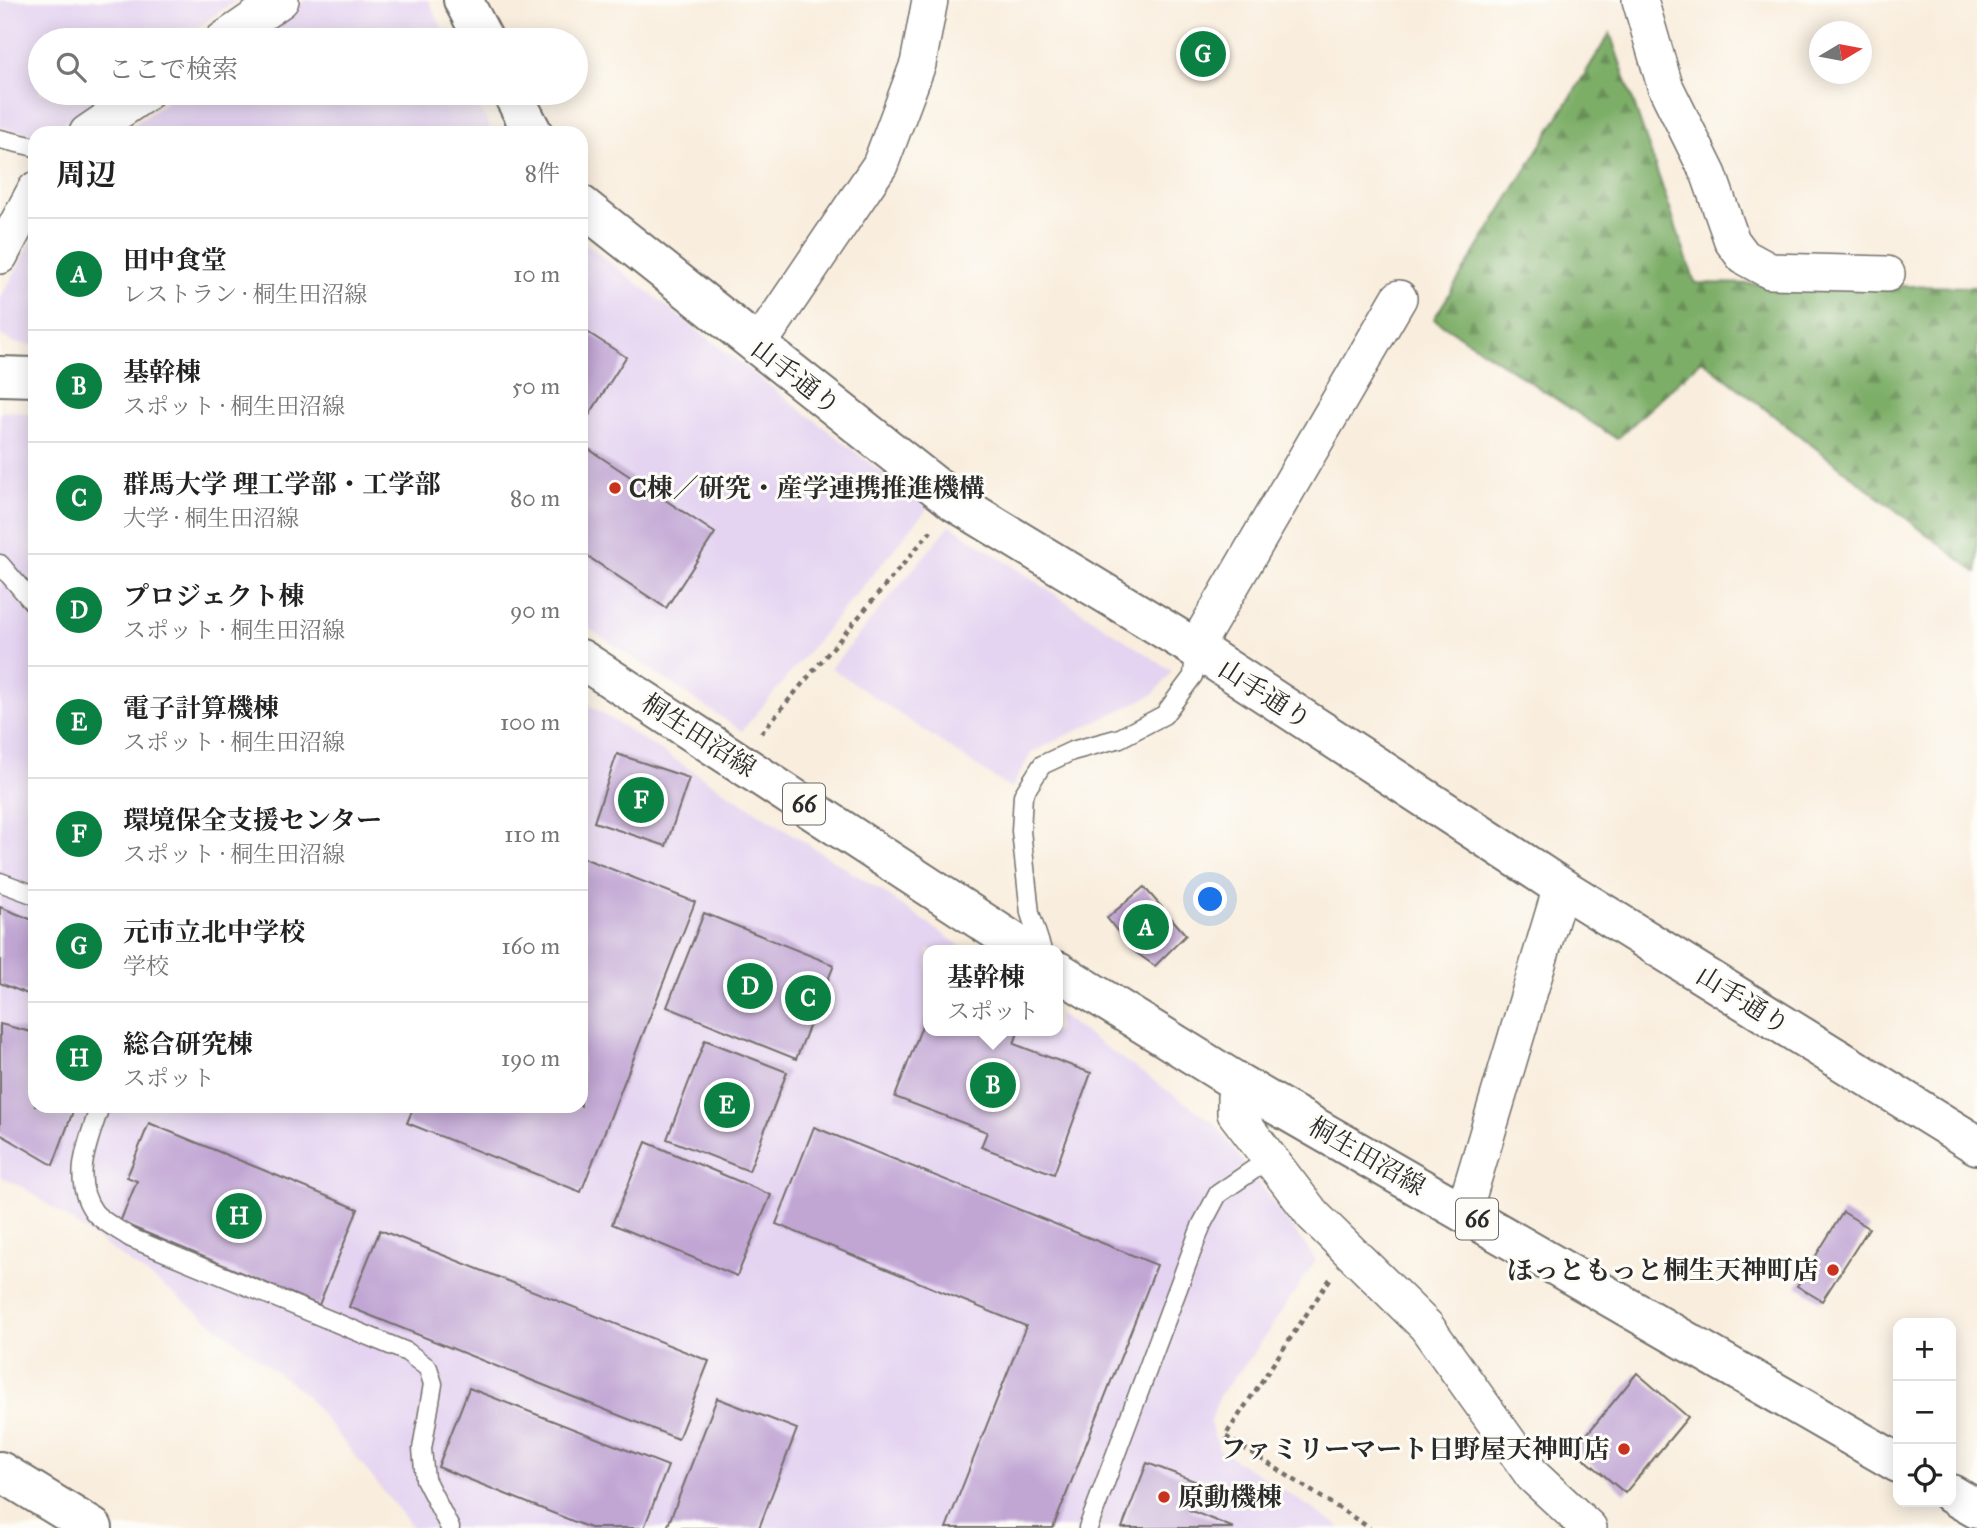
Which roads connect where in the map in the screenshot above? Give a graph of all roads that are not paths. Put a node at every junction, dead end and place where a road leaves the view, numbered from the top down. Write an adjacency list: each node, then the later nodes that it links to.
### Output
1 (281, 0): 5 (street)
2 (463, 0): 6 (street)
3 (930, 0): 18 (street)
4 (1644, 4): 16 (street)
5 (240, 28)
6 (478, 28)
7 (128, 105): 9 (street)
8 (518, 105): 10 (street)
9 (97, 126)
10 (529, 126)
11 (0, 139): 12 (lane)
12 (28, 145)
13 (28, 203): 15 (street)
14 (588, 211): 18 (street, 山手通り)
15 (0, 256)
16 (1887, 274)
17 (1399, 298): 23 (street)
18 (757, 347): 23 (street, 山手通り)
19 (0, 376): 20 (street)
20 (28, 377)
21 (0, 564): 22 (lane)
22 (28, 597)
23 (1195, 648): 26 (street, 山手通り); 29 (lane)
24 (588, 664): 28 (street, 桐生田沼線 / 66)
25 (0, 882): 27 (lane)
26 (1561, 887): 33 (street, 山手通り); 35 (street)
27 (28, 892)
28 (1018, 945)
29 (1040, 945)
30 (1063, 974): 31 (street, 桐生田沼線 / 66)
31 (1240, 1084): 34 (street); 35 (street, 桐生田沼線 / 66)
32 (98, 1113): 41 (lane)
33 (1977, 1145)
34 (1269, 1158): 42 (lane); 43 (street)
35 (1464, 1211): 36 (street, 桐生田沼線 / 66)
36 (1893, 1460)
37 (0, 1471): 40 (street)
38 (1956, 1497): 39 (street)
39 (1977, 1509)
40 (93, 1528)
41 (450, 1528)
42 (1087, 1528)
43 (1590, 1528)

